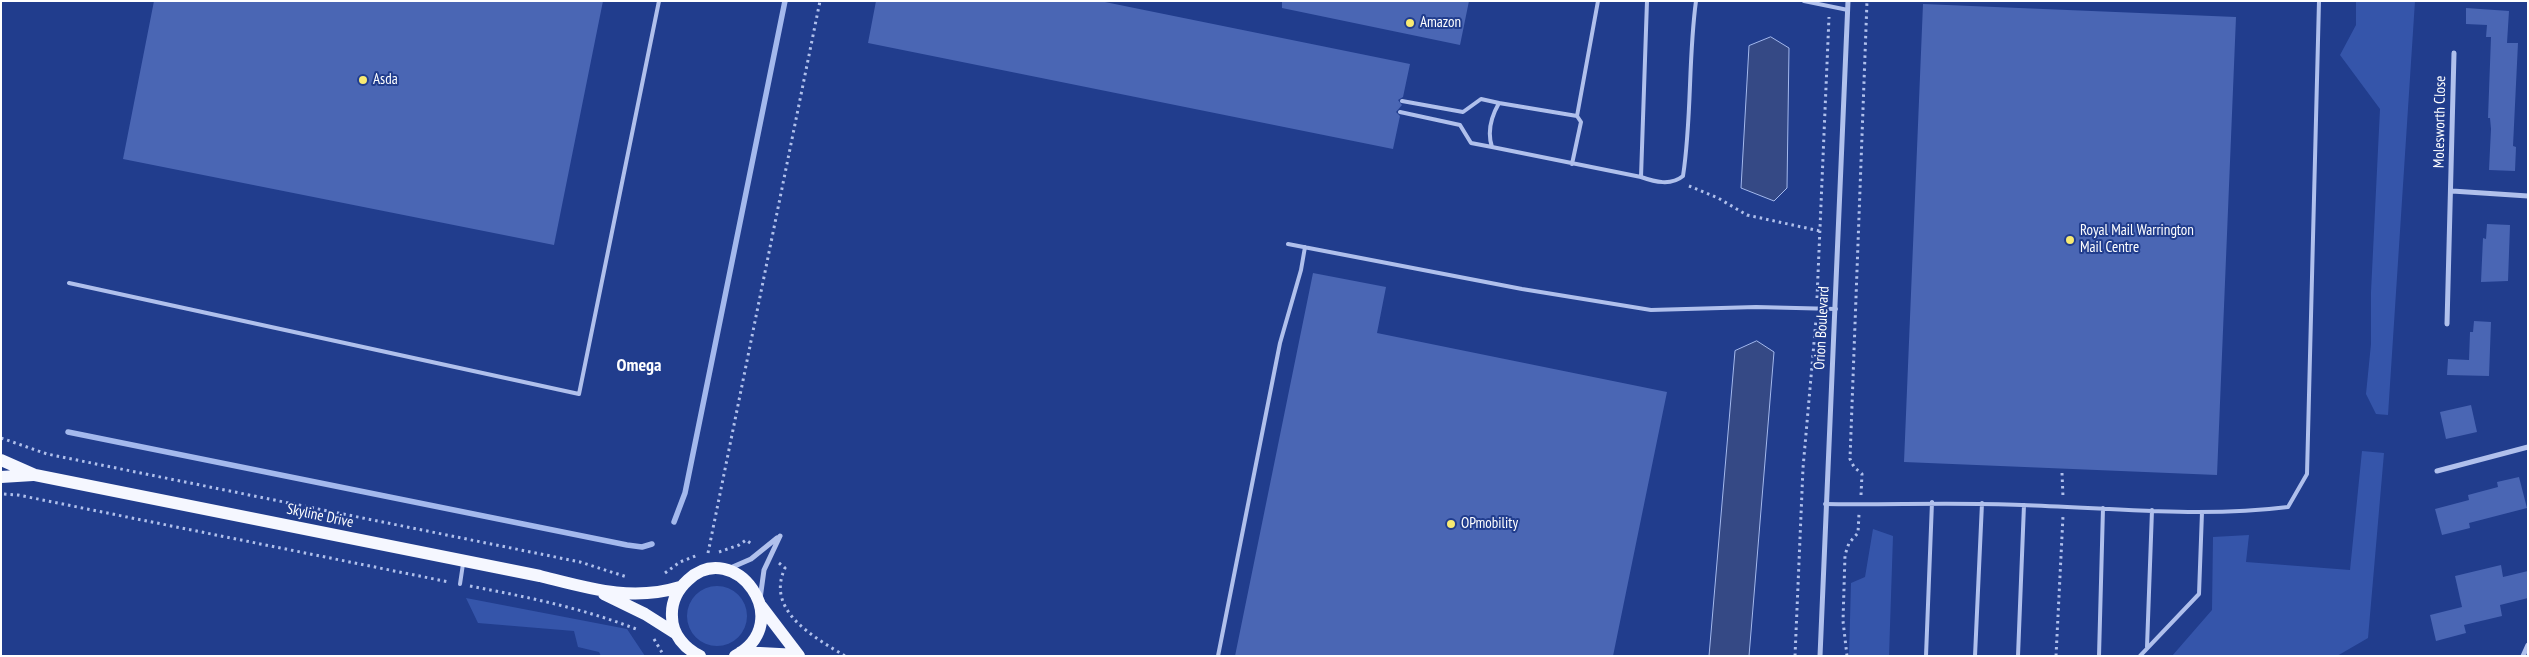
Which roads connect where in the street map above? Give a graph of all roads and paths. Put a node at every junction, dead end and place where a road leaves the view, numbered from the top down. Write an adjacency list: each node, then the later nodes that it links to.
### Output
1 (659, 1): 27 (lane)
2 (820, 1): 50 (path)
3 (1598, 1): 16 (lane)
4 (1647, 1): 19 (lane)
5 (1696, 1): 20 (lane)
6 (1804, 1): 10 (lane)
7 (1848, 1): 10 (street, Orion Boulevard)
8 (1867, 1): 36 (path)
9 (2320, 1): 47 (lane)
10 (1848, 10): 28 (street, Orion Boulevard)
11 (1828, 27): 23 (path)
12 (2454, 53): 21 (street, Molesworth Close)
13 (1402, 101): 14 (lane)
14 (1499, 103): 16 (lane); 17 (lane)
15 (1400, 112): 17 (lane)
16 (1577, 116): 18 (lane)
17 (1492, 148): 18 (lane)
18 (1572, 164): 19 (lane)
19 (1641, 177): 20 (lane)
20 (1676, 181): 23 (path)
21 (2452, 191): 22 (street); 29 (street, Molesworth Close)
22 (2528, 196)
23 (1820, 231): 26 (path)
24 (1288, 244): 25 (lane)
25 (1305, 247): 28 (lane); 73 (lane)
26 (1819, 268)
27 (69, 283)
28 (1836, 309): 42 (street, Orion Boulevard)
29 (2447, 324)
30 (1814, 355): 74 (path)
31 (2, 439): 55 (path)
32 (2528, 447): 34 (street)
33 (1, 460): 37 (main road, Skyline Drive)
34 (2437, 472)
35 (2062, 473): 44 (path)
36 (1862, 474)
37 (35, 475): 38 (main road, Skyline Drive); 51 (main road, Skyline Drive)
38 (1, 477)
39 (1, 494): 56 (path)
40 (1932, 502): 41 (lane); 42 (lane); 77 (lane)
41 (1982, 503): 43 (lane); 78 (lane)
42 (1825, 504): 75 (street, Orion Boulevard)
43 (2024, 505): 44 (lane); 79 (lane)
44 (2064, 506): 45 (lane); 80 (path)
45 (2104, 508): 46 (lane); 81 (lane)
46 (2152, 510): 47 (lane); 66 (lane)
47 (2202, 512): 66 (lane)
48 (1858, 533): 76 (path)
49 (746, 540): 50 (path)
50 (708, 553): 54 (path)
51 (463, 562): 57 (lane); 60 (main road, Skyline Drive)
52 (786, 568): 72 (path)
53 (725, 570): 58 (main road); 61 (main road); 61 (street)
54 (658, 576)
55 (628, 577)
56 (443, 580)
57 (460, 584)
58 (680, 587): 60 (main road, Skyline Drive); 63 (main road)
59 (480, 588): 62 (path)
60 (597, 590): 63 (main road, Skyline Drive)
61 (761, 604): 68 (main road); 71 (main road)
62 (639, 630)
63 (675, 633): 67 (main road)
64 (651, 637): 69 (path)
65 (2528, 645): 83 (street)
66 (2148, 647): 82 (lane)
67 (684, 650): 70 (main road)
68 (738, 654): 71 (main road)
69 (664, 656)
70 (700, 656)
71 (799, 656)
72 (844, 656)
73 (1218, 656)
74 (1795, 656)
75 (1820, 656)
76 (1847, 656)
77 (1926, 656)
78 (1975, 656)
79 (2018, 656)
80 (2056, 656)
81 (2099, 656)
82 (2140, 656)
83 (2523, 656)

